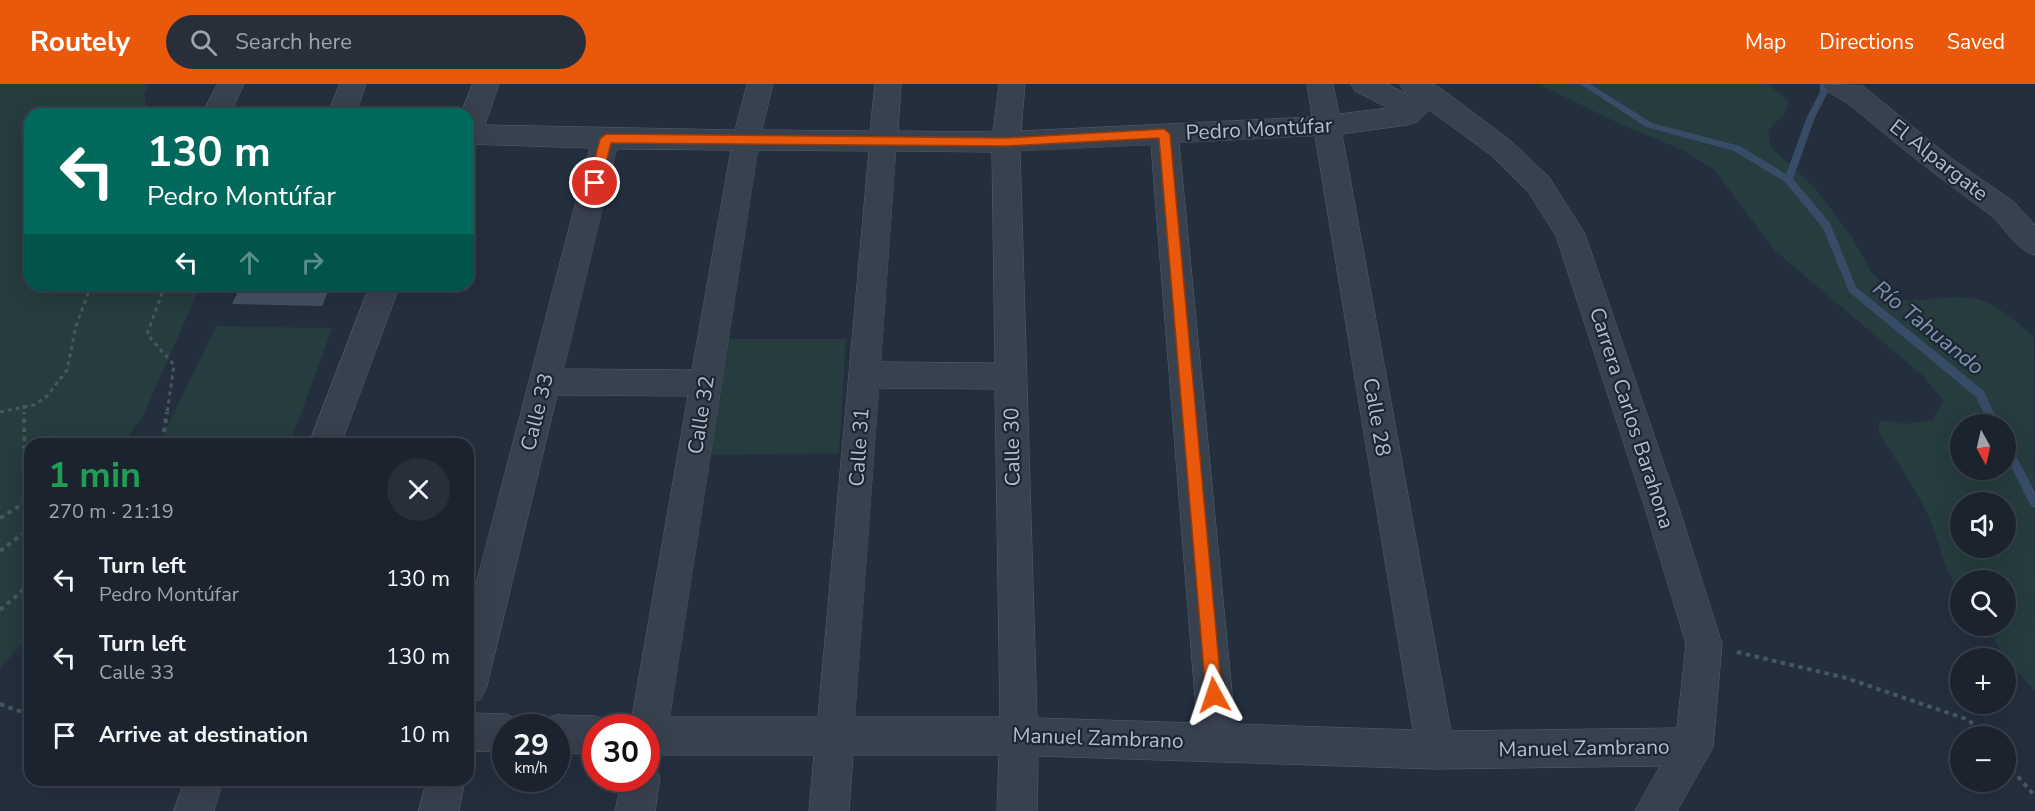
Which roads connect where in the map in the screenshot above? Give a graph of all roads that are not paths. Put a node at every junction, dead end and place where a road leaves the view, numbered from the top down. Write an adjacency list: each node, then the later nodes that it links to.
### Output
1 (231, 84): 11 (street)
2 (353, 84): 12 (street)
3 (486, 84): 13 (street)
4 (760, 84): 19 (street, Calle 32)
5 (888, 84): 18 (street, Calle 31)
6 (1012, 84): 20 (street, Calle 30)
7 (1320, 84): 14 (street, Calle 28)
8 (1364, 84): 10 (street, Carrera Carlos Barahona)
9 (1844, 88): 22 (street, El Alpargate)
10 (1418, 96): 14 (street, Pedro Montúfar); 38 (street, Carrera Carlos Barahona)
11 (219, 108)
12 (344, 108)
13 (474, 117)
14 (1327, 126): 16 (street, Pedro Montúfar); 39 (street, Calle 28)
15 (474, 133): 17 (street, Pedro Montúfar)
16 (1164, 134): 20 (street, Pedro Montúfar); 37 (street)
17 (606, 139): 19 (street, Pedro Montúfar); 27 (street, Calle 33)
18 (882, 140): 19 (street, Pedro Montúfar); 20 (street, Pedro Montúfar); 25 (street, Calle 31)
19 (746, 141): 28 (street, Calle 32)
20 (1006, 142): 26 (street, Calle 30)
21 (2035, 206): 22 (street)
22 (2004, 210): 23 (street, El Alpargate)
23 (2035, 244)
24 (383, 291): 29 (street)
25 (864, 375): 26 (street); 34 (street, Calle 31)
26 (1011, 376): 35 (street, Calle 30)
27 (545, 382): 28 (street); 30 (street, Calle 33)
28 (706, 383): 31 (street, Calle 32)
29 (327, 438)
30 (474, 662)
31 (651, 714)
32 (474, 732): 33 (street)
33 (492, 733)
34 (837, 734): 35 (street, Manuel Zambrano); 36 (street, Manuel Zambrano); 46 (street, Calle 31)
35 (1019, 736): 37 (street, Manuel Zambrano); 47 (street, Calle 30)
36 (660, 739)
37 (1218, 742): 39 (street, Manuel Zambrano)
38 (1694, 747): 39 (street, Manuel Zambrano); 48 (street, Carrera Carlos Barahona)
39 (1435, 750)
40 (202, 786): 43 (street)
41 (445, 786): 44 (street)
42 (638, 792): 45 (street)
43 (194, 811)
44 (439, 811)
45 (635, 811)
46 (830, 811)
47 (1017, 811)
48 (1655, 811)

